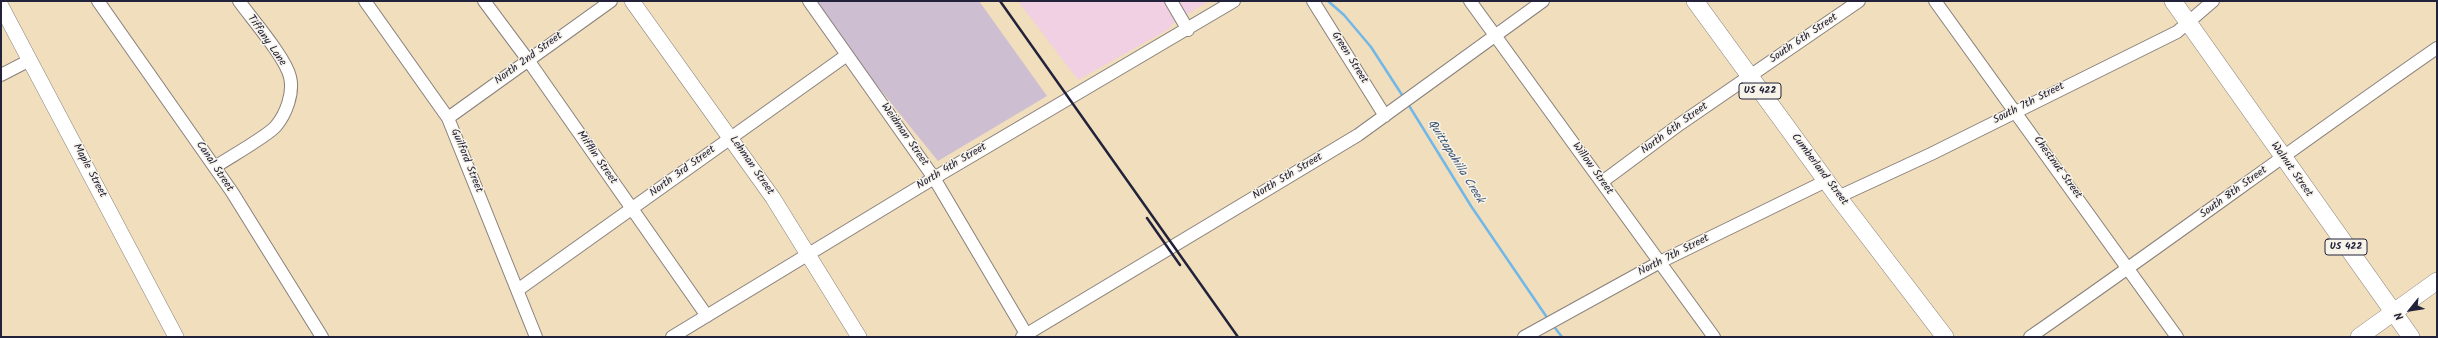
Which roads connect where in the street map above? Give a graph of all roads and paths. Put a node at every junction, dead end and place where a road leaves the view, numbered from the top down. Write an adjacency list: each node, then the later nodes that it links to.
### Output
1 (98, 1): 33 (street, Canal Street)
2 (239, 1): 33 (street, Tiffany Lane)
3 (365, 1): 30 (street, Guilford Street)
4 (484, 1): 25 (street, Mifflin Street)
5 (611, 1): 25 (street, North 2nd Street)
6 (632, 1): 31 (main road, Lehman Street)
7 (808, 1): 23 (street, Weidman Street)
8 (1171, 1): 20 (street)
9 (1234, 1): 20 (street, North 4th Street)
10 (1313, 1): 29 (street, Green Street)
11 (1470, 1): 21 (street, Willow Street)
12 (1543, 1): 21 (street, North 5th Street)
13 (1695, 1): 27 (highway, Cumberland Street / US 422)
14 (1859, 1): 27 (street, South 6th Street)
15 (1935, 1): 28 (street, Chestnut Street)
16 (2172, 1): 19 (highway, Walnut Street / US 422)
17 (2213, 1): 19 (street, South 7th Street)
18 (1, 6): 24 (main road, Maple Street)
19 (2187, 21): 28 (street, South 7th Street); 32 (highway, Walnut Street / US 422)
20 (1188, 30): 34 (street, North 4th Street)
21 (1496, 36): 29 (street, North 5th Street); 36 (street, Willow Street)
22 (2437, 48): 32 (street, South 8th Street)
23 (847, 55): 31 (street, North 3rd Street); 34 (street, Weidman Street)
24 (30, 60): 26 (street); 47 (main road, Maple Street)
25 (528, 60): 30 (street, North 2nd Street); 38 (street, Mifflin Street)
26 (1, 75)
27 (1749, 76): 35 (highway, Cumberland Street / US 422); 36 (street, North 6th Street)
28 (2016, 111): 37 (street, South 7th Street); 41 (street, Chestnut Street)
29 (1385, 116): 46 (street, North 5th Street)
30 (448, 118): 43 (street, Guilford Street)
31 (732, 137): 38 (street, North 3rd Street); 39 (main road, Lehman Street)
32 (2282, 157): 41 (street, South 8th Street); 44 (highway, Walnut Street / US 422)
33 (215, 166): 48 (street, Canal Street)
34 (934, 178): 39 (street, North 4th Street); 46 (street, Weidman Street)
35 (1826, 181): 37 (highway, Cumberland Street / US 422); 40 (street, North 7th Street)
36 (1602, 182): 40 (street, Willow Street)
37 (1838, 197): 54 (highway, Cumberland Street / US 422)
38 (632, 208): 43 (street, North 3rd Street); 45 (street, Mifflin Street)
39 (809, 254): 45 (street, North 4th Street); 51 (main road, Lehman Street)
40 (1660, 262): 52 (street, North 7th Street); 53 (street, Willow Street)
41 (2128, 270): 55 (street, South 8th Street); 56 (street, Chestnut Street)
42 (2437, 281): 44 (highway)
43 (519, 289): 49 (street, Guilford Street)
44 (2393, 313): 57 (highway); 58 (highway, Walnut Street / US 422)
45 (707, 316): 50 (street, North 4th Street)
46 (1026, 336)
47 (176, 337)
48 (322, 337)
49 (536, 337)
50 (672, 337)
51 (859, 337)
52 (1524, 337)
53 (1714, 337)
54 (1945, 337)
55 (2030, 337)
56 (2177, 337)
57 (2359, 337)
58 (2411, 337)

